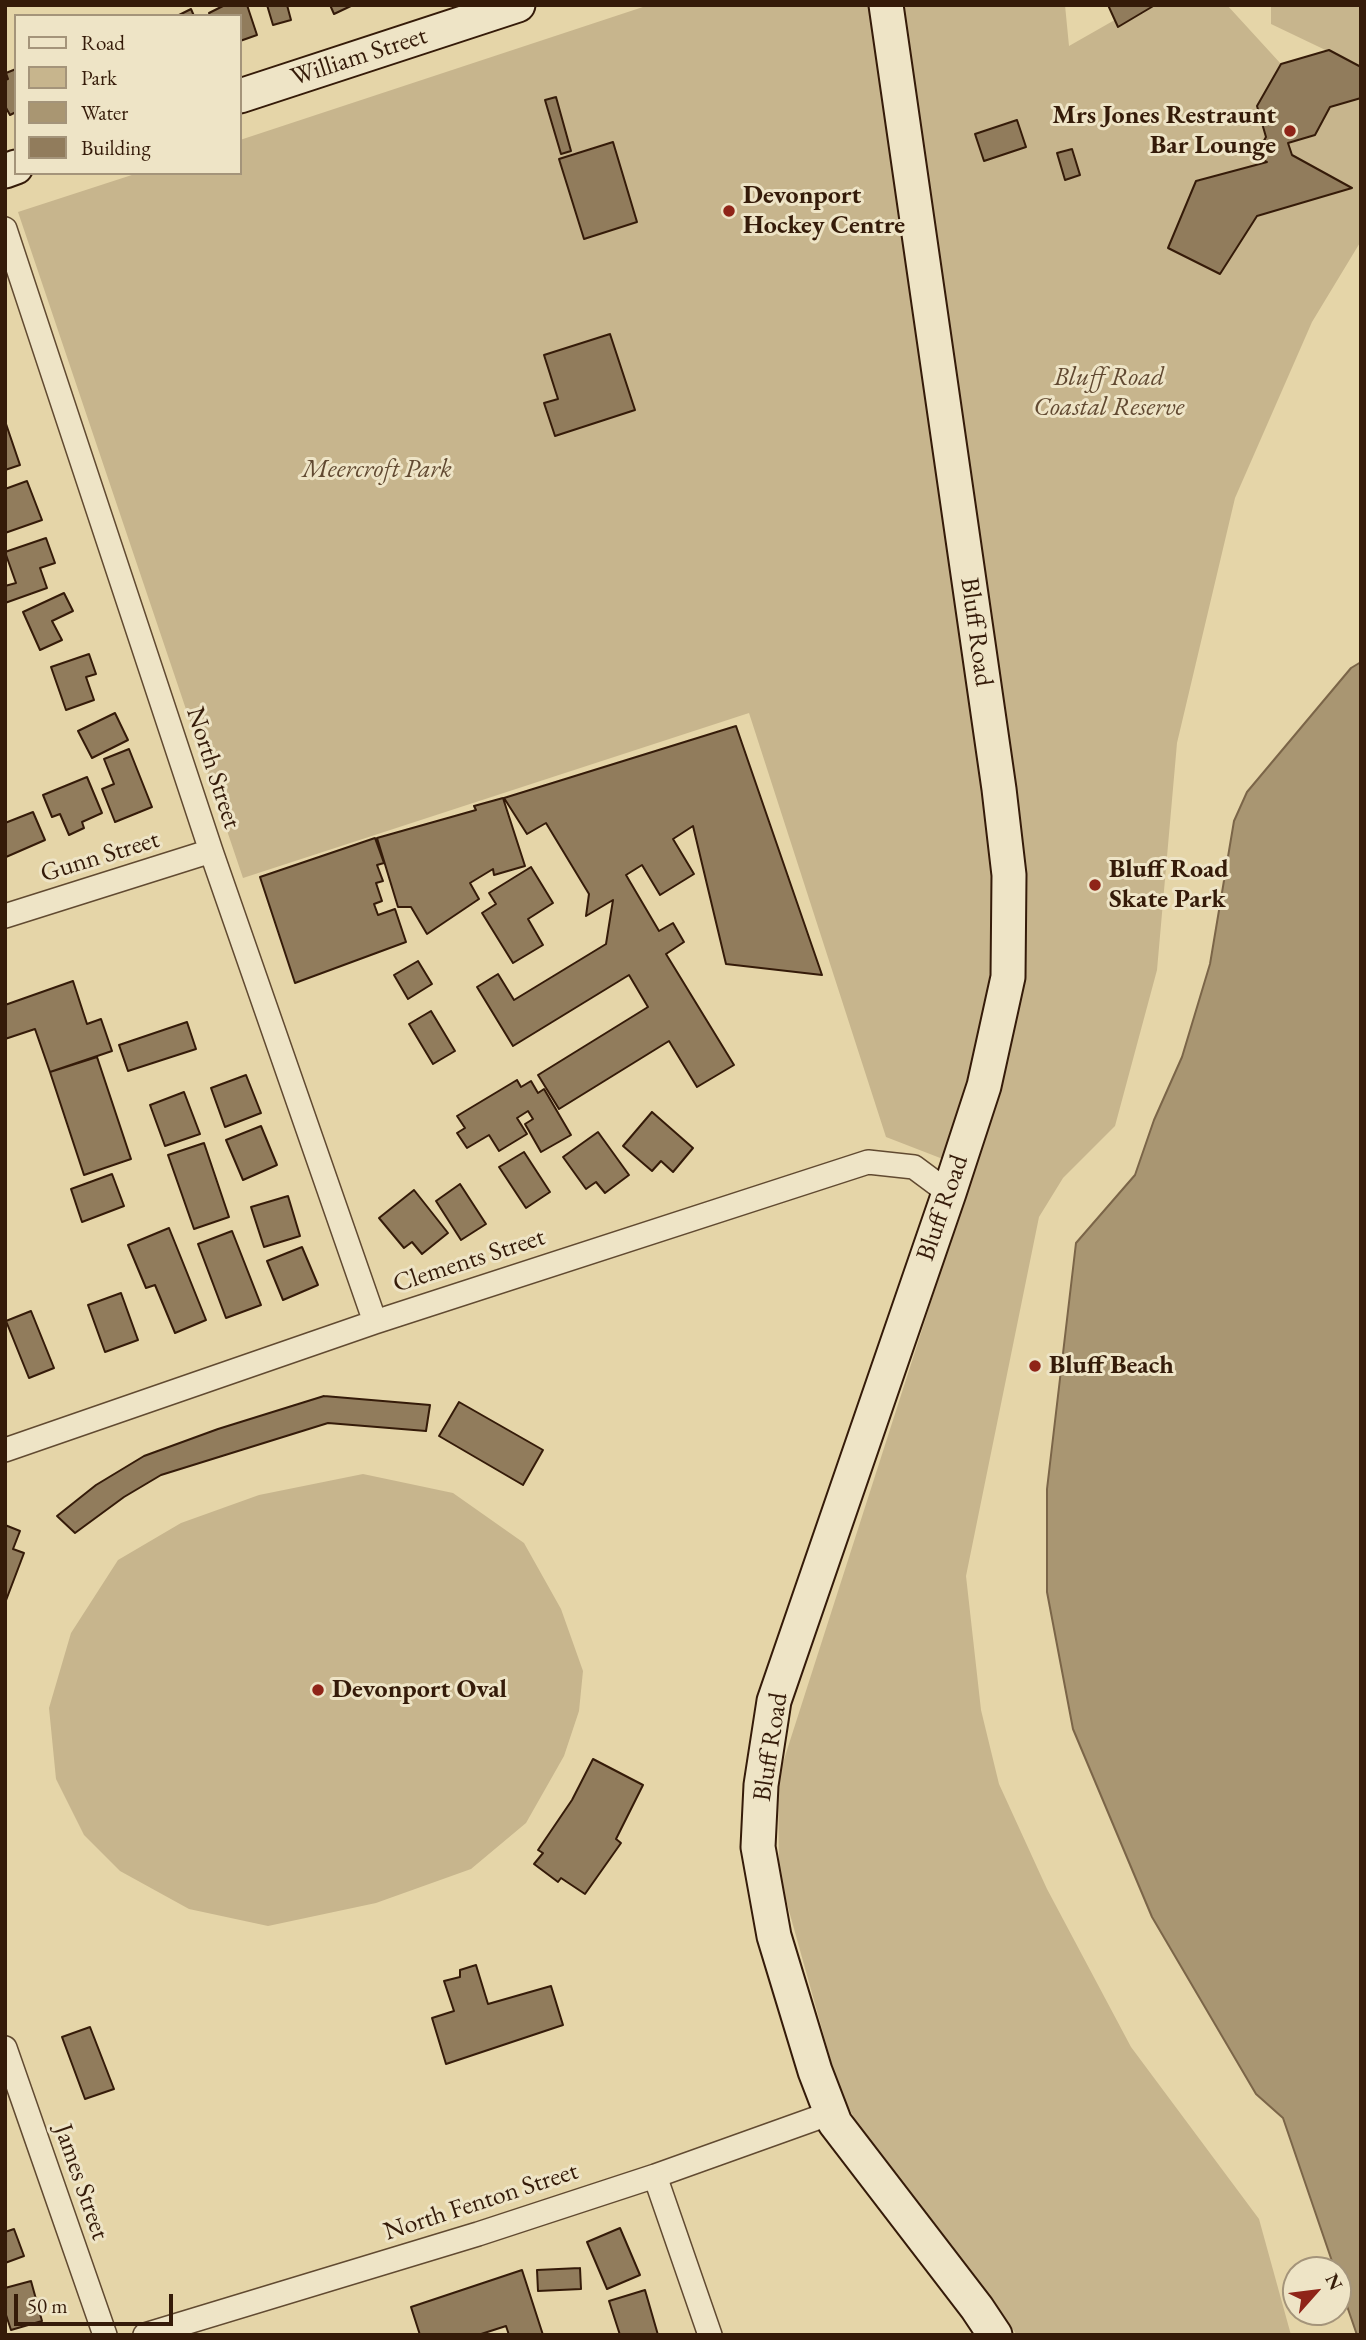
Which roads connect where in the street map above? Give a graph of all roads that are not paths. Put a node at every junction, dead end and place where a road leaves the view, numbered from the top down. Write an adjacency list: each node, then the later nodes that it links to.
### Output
1 (518, 5): 3 (street, William Street)
2 (886, 5): 7 (street, Bluff Road)
3 (242, 95)
4 (5, 229): 5 (street, North Street)
5 (211, 851): 6 (street, Gunn Street); 8 (street, North Street)
6 (5, 916)
7 (950, 1192): 8 (street, Clements Street); 11 (street, Bluff Road)
8 (374, 1322): 9 (street, Clements Street)
9 (5, 1450)
10 (5, 2048): 13 (street, James Street)
11 (831, 2113): 12 (street, North Fenton Street); 16 (street, Bluff Road)
12 (655, 2176): 14 (street, North Fenton Street); 15 (street)
13 (105, 2335)
14 (145, 2335)
15 (710, 2335)
16 (995, 2335)

